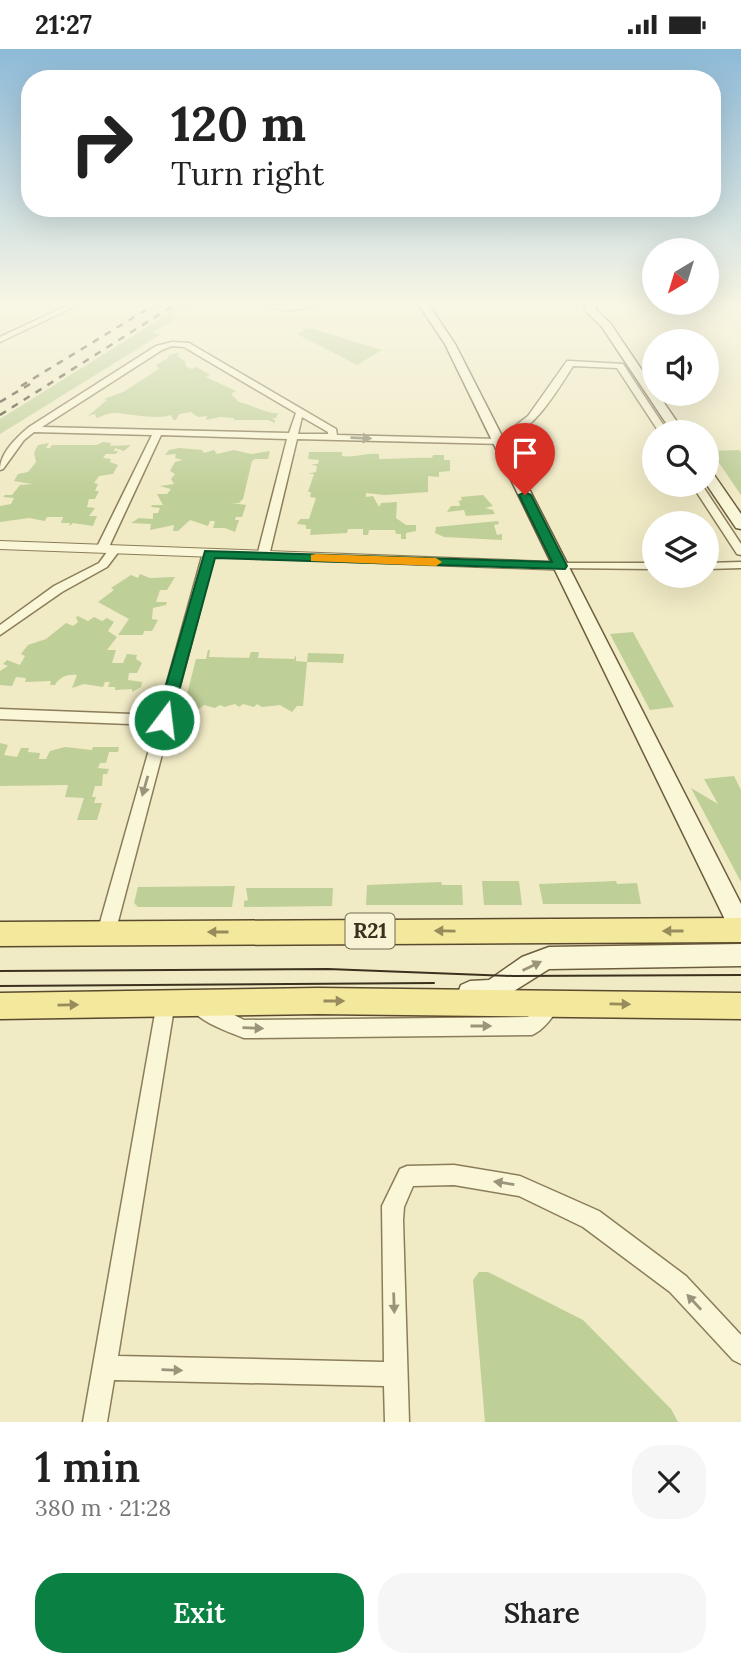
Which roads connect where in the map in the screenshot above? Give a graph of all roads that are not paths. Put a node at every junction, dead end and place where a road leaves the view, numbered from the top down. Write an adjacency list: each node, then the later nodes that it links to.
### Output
1 (131, 366): 10 (street)
2 (222, 366): 7 (street)
3 (461, 366): 14 (main road)
4 (568, 366): 14 (street)
5 (620, 366): 8 (street)
6 (634, 366): 9 (main road)
7 (301, 412): 12 (street); 13 (street)
8 (655, 420)
9 (670, 420)
10 (32, 429): 11 (street); 15 (street)
11 (158, 432): 12 (street); 20 (street)
12 (292, 437): 13 (street); 23 (street)
13 (332, 437): 14 (street, one-way to 14)
14 (500, 442): 25 (main road)
15 (0, 467)
16 (719, 493): 18 (main road)
17 (705, 497): 21 (street)
18 (741, 525)
19 (0, 545): 20 (street)
20 (104, 549): 22 (street); 28 (street); 28 (street)
21 (741, 552)
22 (209, 554): 23 (street); 31 (street)
23 (263, 556): 25 (street)
24 (741, 565): 27 (street)
25 (560, 566): 26 (street); 32 (main road)
26 (642, 566)
27 (719, 566)
28 (86, 572): 29 (street)
29 (0, 631)
30 (0, 714): 31 (street)
31 (164, 720): 33 (street, one-way to 33)
32 (741, 929): 33 (main road, R21, one-way to 33)
33 (106, 933): 34 (main road, R21)
34 (0, 934)
35 (741, 955): 37 (main road, one-way to 35)
36 (179, 1002): 37 (main road, one-way to 37); 38 (street, one-way to 38); 39 (main road, one-way to 36); 42 (street)
37 (425, 1002): 38 (main road)
38 (552, 1003): 40 (main road, one-way to 40)
39 (0, 1006)
40 (741, 1006)
41 (741, 1352): 43 (street, one-way to 43)
42 (104, 1369): 43 (street, one-way to 43); 44 (street)
43 (396, 1374): 45 (street)
44 (95, 1422)
45 (397, 1422)

